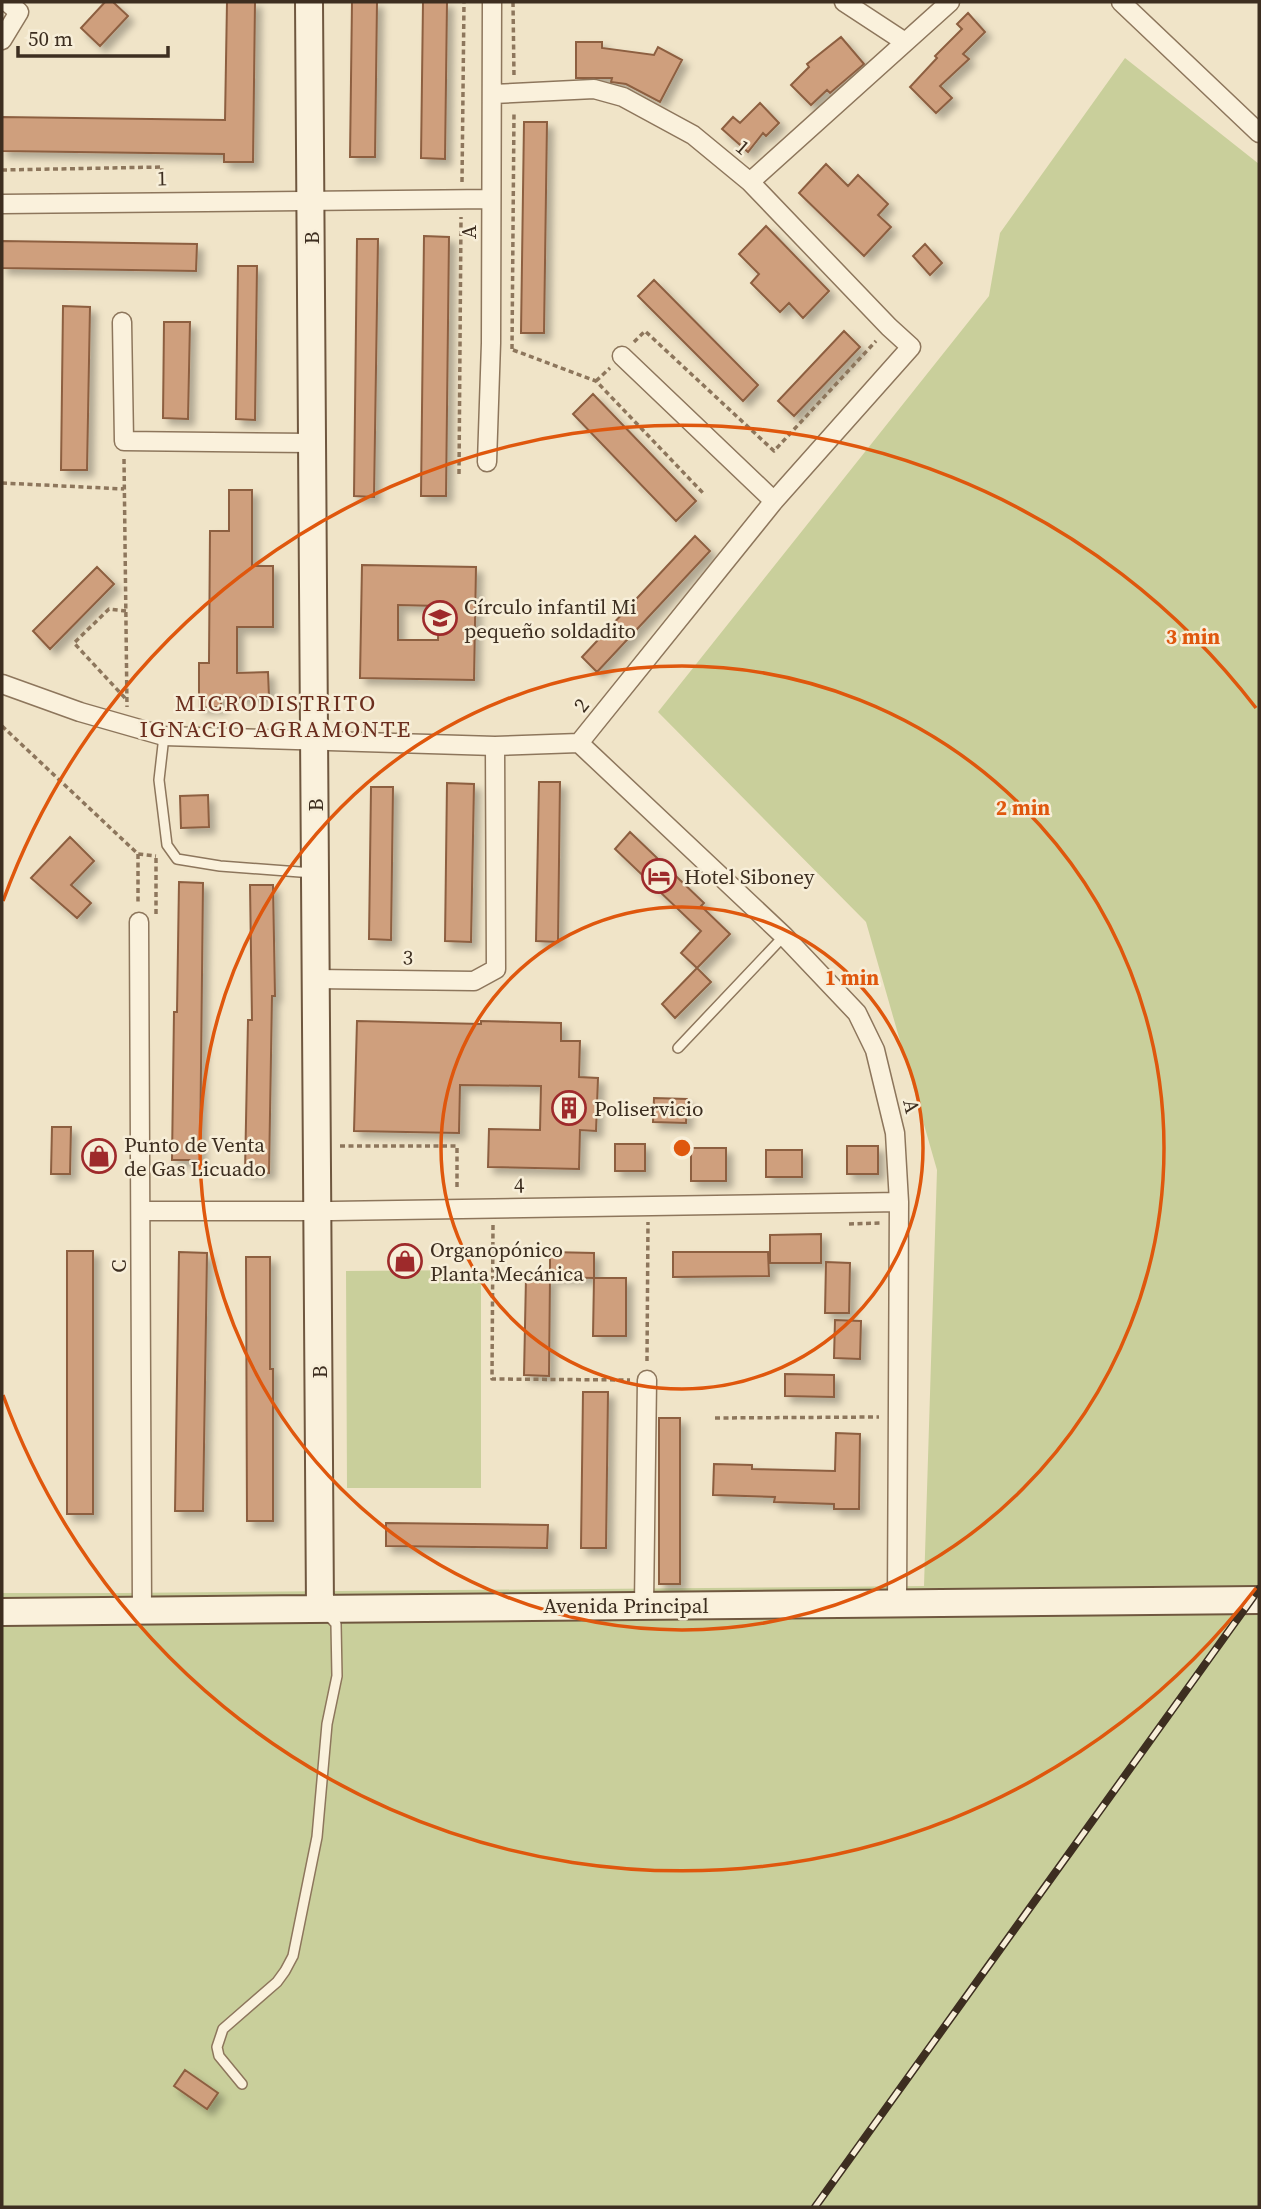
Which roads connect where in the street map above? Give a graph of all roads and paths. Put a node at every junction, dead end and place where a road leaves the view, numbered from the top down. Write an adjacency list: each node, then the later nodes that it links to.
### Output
1 (309, 2): 19 (street, B)
2 (464, 2): 18 (path)
3 (492, 2): 12 (street, A)
4 (513, 2): 11 (path)
5 (844, 2): 10 (street)
6 (950, 2): 10 (street)
7 (1121, 2): 13 (street)
8 (13, 7): 9 (street)
9 (2, 40)
10 (905, 42): 15 (street)
11 (514, 93): 12 (street, 1); 15 (street, 1); 25 (path)
12 (493, 94): 17 (street, A)
13 (1259, 133)
14 (2, 170): 16 (path)
15 (750, 182): 22 (street, 1)
16 (161, 186)
17 (491, 190): 18 (street, 1); 18 (path); 23 (street, A)
18 (462, 191): 19 (street, 1); 31 (path)
19 (311, 199): 20 (street, 1); 29 (street, B)
20 (2, 204)
21 (122, 322): 28 (street)
22 (889, 327): 24 (street, 1); 26 (path)
23 (491, 343): 25 (path); 30 (street, A)
24 (911, 347): 35 (street, 2)
25 (512, 349): 27 (path)
26 (622, 356): 27 (path); 35 (street)
27 (596, 381): 34 (path)
28 (124, 442): 29 (street); 33 (path)
29 (312, 443): 42 (street, B)
30 (487, 462)
31 (459, 474)
32 (2, 483): 33 (path)
33 (124, 489): 36 (path)
34 (703, 493)
35 (774, 501): 43 (street, 2)
36 (125, 611): 38 (path); 38 (path)
37 (2, 684): 40 (street)
38 (127, 699): 40 (path)
39 (2, 726): 45 (path)
40 (127, 726): 41 (street, 2)
41 (164, 736): 42 (street, 2); 46 (lane)
42 (314, 741): 44 (street, 2); 47 (street, B)
43 (579, 743): 44 (street, 2); 49 (street, A)
44 (495, 746): 50 (street, 3)
45 (138, 854): 46 (path); 48 (path)
46 (177, 859): 47 (lane)
47 (315, 873): 50 (street, B)
48 (139, 922): 57 (street, C)
49 (784, 936): 51 (lane); 54 (street, A)
50 (316, 979): 58 (street, B)
51 (678, 1048)
52 (333, 1146): 53 (path)
53 (469, 1191)
54 (899, 1202): 55 (street, 4); 60 (street, A)
55 (648, 1206): 56 (street, 4); 59 (path)
56 (493, 1208): 58 (street, 4); 59 (path)
57 (141, 1211): 58 (street, 4); 66 (street, C)
58 (317, 1211): 65 (street, B)
59 (647, 1380): 64 (street)
60 (899, 1417): 61 (path); 63 (street, A)
61 (715, 1418)
62 (1255, 1600): 63 (street, Avenida Principal)
63 (897, 1603): 64 (street, Avenida Principal)
64 (644, 1605): 65 (street, Avenida Principal)
65 (320, 1608): 66 (street, Avenida Principal); 68 (lane)
66 (142, 1611): 67 (street, Avenida Principal)
67 (2, 1612)
68 (242, 2084)

